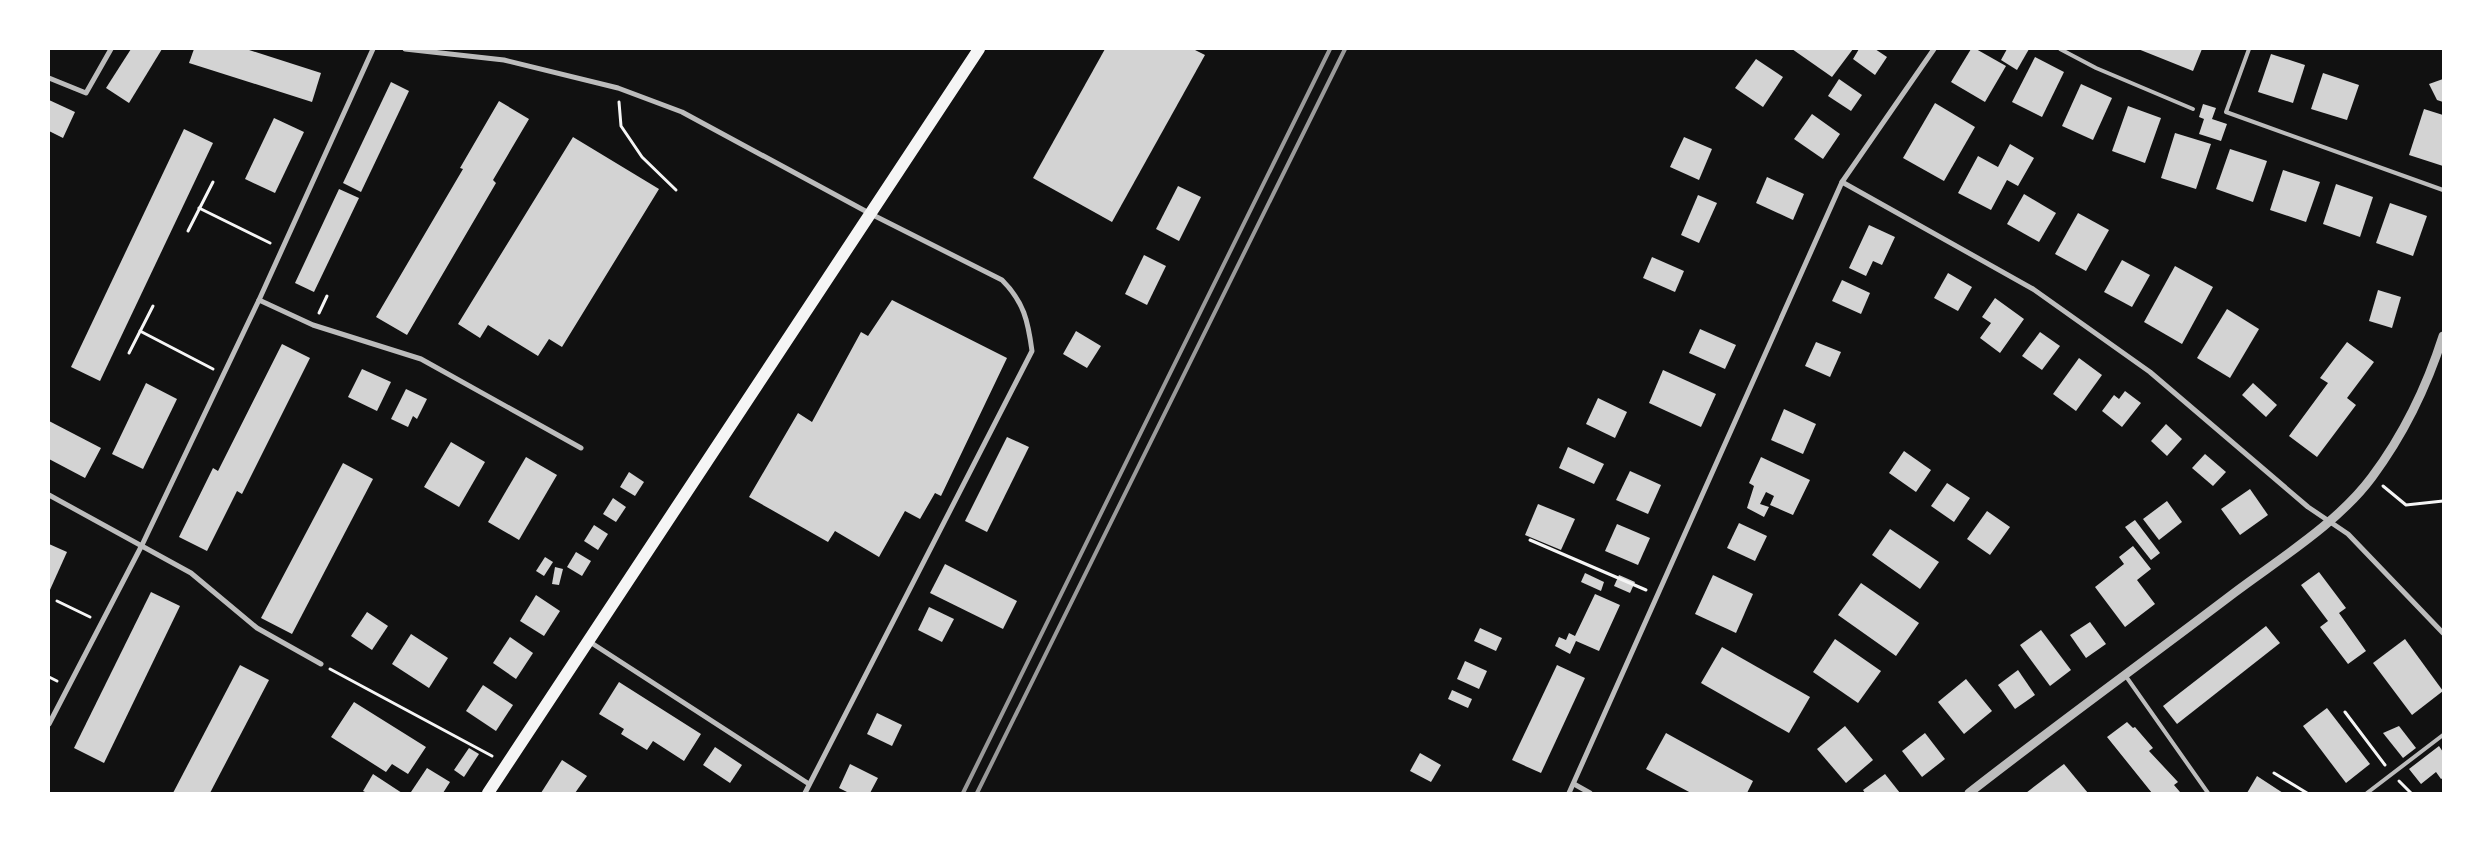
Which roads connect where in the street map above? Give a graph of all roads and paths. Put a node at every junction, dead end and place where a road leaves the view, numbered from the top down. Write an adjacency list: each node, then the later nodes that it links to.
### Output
1 (111, 49): 8 (street)
2 (373, 49): 18 (street)
3 (404, 49): 9 (street)
4 (979, 49): 16 (main road)
5 (1934, 49): 12 (street)
6 (2060, 49): 10 (lane)
7 (2249, 49): 14 (lane)
8 (49, 78)
9 (618, 88): 13 (path); 16 (street)
10 (2194, 109)
11 (213, 182): 15 (path)
12 (1842, 182): 31 (street); 34 (street)
13 (676, 190)
14 (2443, 190)
15 (199, 208): 17 (path); 18 (path)
16 (869, 213): 38 (main road); 47 (street)
17 (188, 231)
18 (282, 249): 20 (street)
19 (328, 296): 22 (path)
20 (259, 300): 22 (street); 26 (street)
21 (153, 306): 23 (path)
22 (313, 326): 27 (street)
23 (140, 331): 25 (path); 26 (path)
24 (2443, 336): 28 (street)
25 (129, 353)
26 (224, 374): 33 (street)
27 (581, 448)
28 (2372, 478): 30 (path); 31 (street)
29 (49, 495): 33 (street)
30 (2443, 501)
31 (2329, 521): 37 (street); 40 (street)
32 (1530, 540): 34 (path)
33 (142, 544): 36 (street); 39 (street)
34 (1658, 595): 48 (street)
35 (57, 601): 36 (path)
36 (101, 623): 42 (street)
37 (2443, 633)
38 (590, 642): 44 (main road); 47 (street)
39 (321, 664): 44 (path)
40 (2125, 676): 53 (street); 54 (lane)
41 (2345, 712): 46 (path)
42 (49, 724)
43 (2443, 735): 46 (lane)
44 (507, 764): 49 (main road)
45 (2274, 773): 55 (path)
46 (2392, 774): 56 (lane)
47 (810, 784): 50 (street)
48 (1574, 784): 51 (street); 52 (street)
49 (488, 793)
50 (805, 793)
51 (1569, 793)
52 (1590, 793)
53 (1969, 793)
54 (2208, 793)
55 (2307, 793)
56 (2368, 793)

